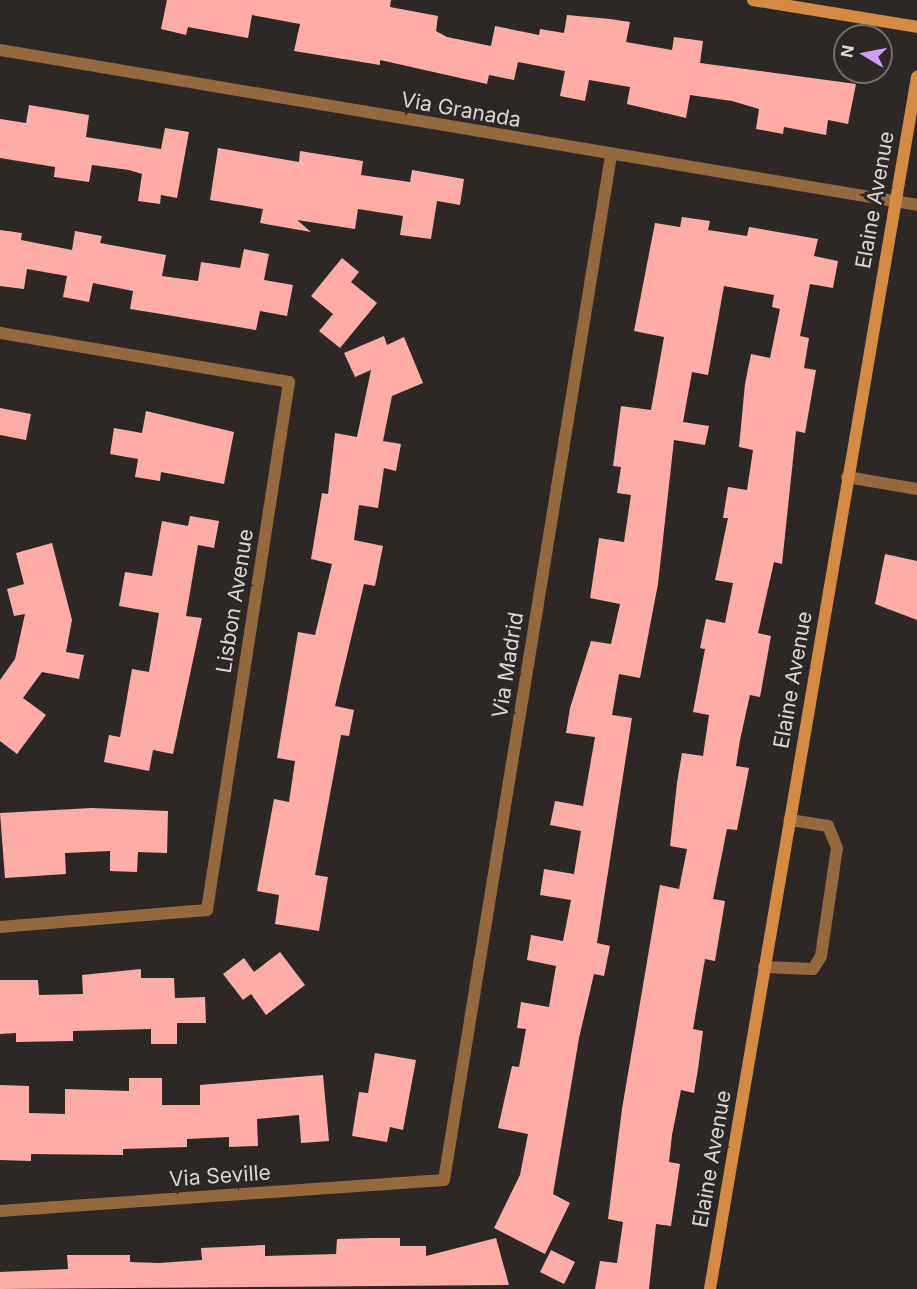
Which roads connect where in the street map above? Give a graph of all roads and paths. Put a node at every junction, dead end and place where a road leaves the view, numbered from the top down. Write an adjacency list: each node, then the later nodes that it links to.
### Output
1 (753, 0): 2 (street)
2 (917, 27)
3 (0, 50): 5 (street, Via Granada)
4 (917, 77): 6 (street, Elaine Avenue)
5 (611, 156): 6 (street, Via Granada); 14 (street, Via Madrid)
6 (895, 201): 7 (street, Via Granada); 9 (street, Elaine Avenue)
7 (917, 205)
8 (0, 333): 12 (street, Lisbon Avenue)
9 (847, 477): 10 (street); 11 (street, Elaine Avenue)
10 (917, 489)
11 (789, 820): 13 (street, Elaine Avenue); 13 (street)
12 (0, 927)
13 (764, 967): 16 (street, Elaine Avenue)
14 (444, 1180): 15 (street, Via Seville)
15 (0, 1211)
16 (710, 1289)

